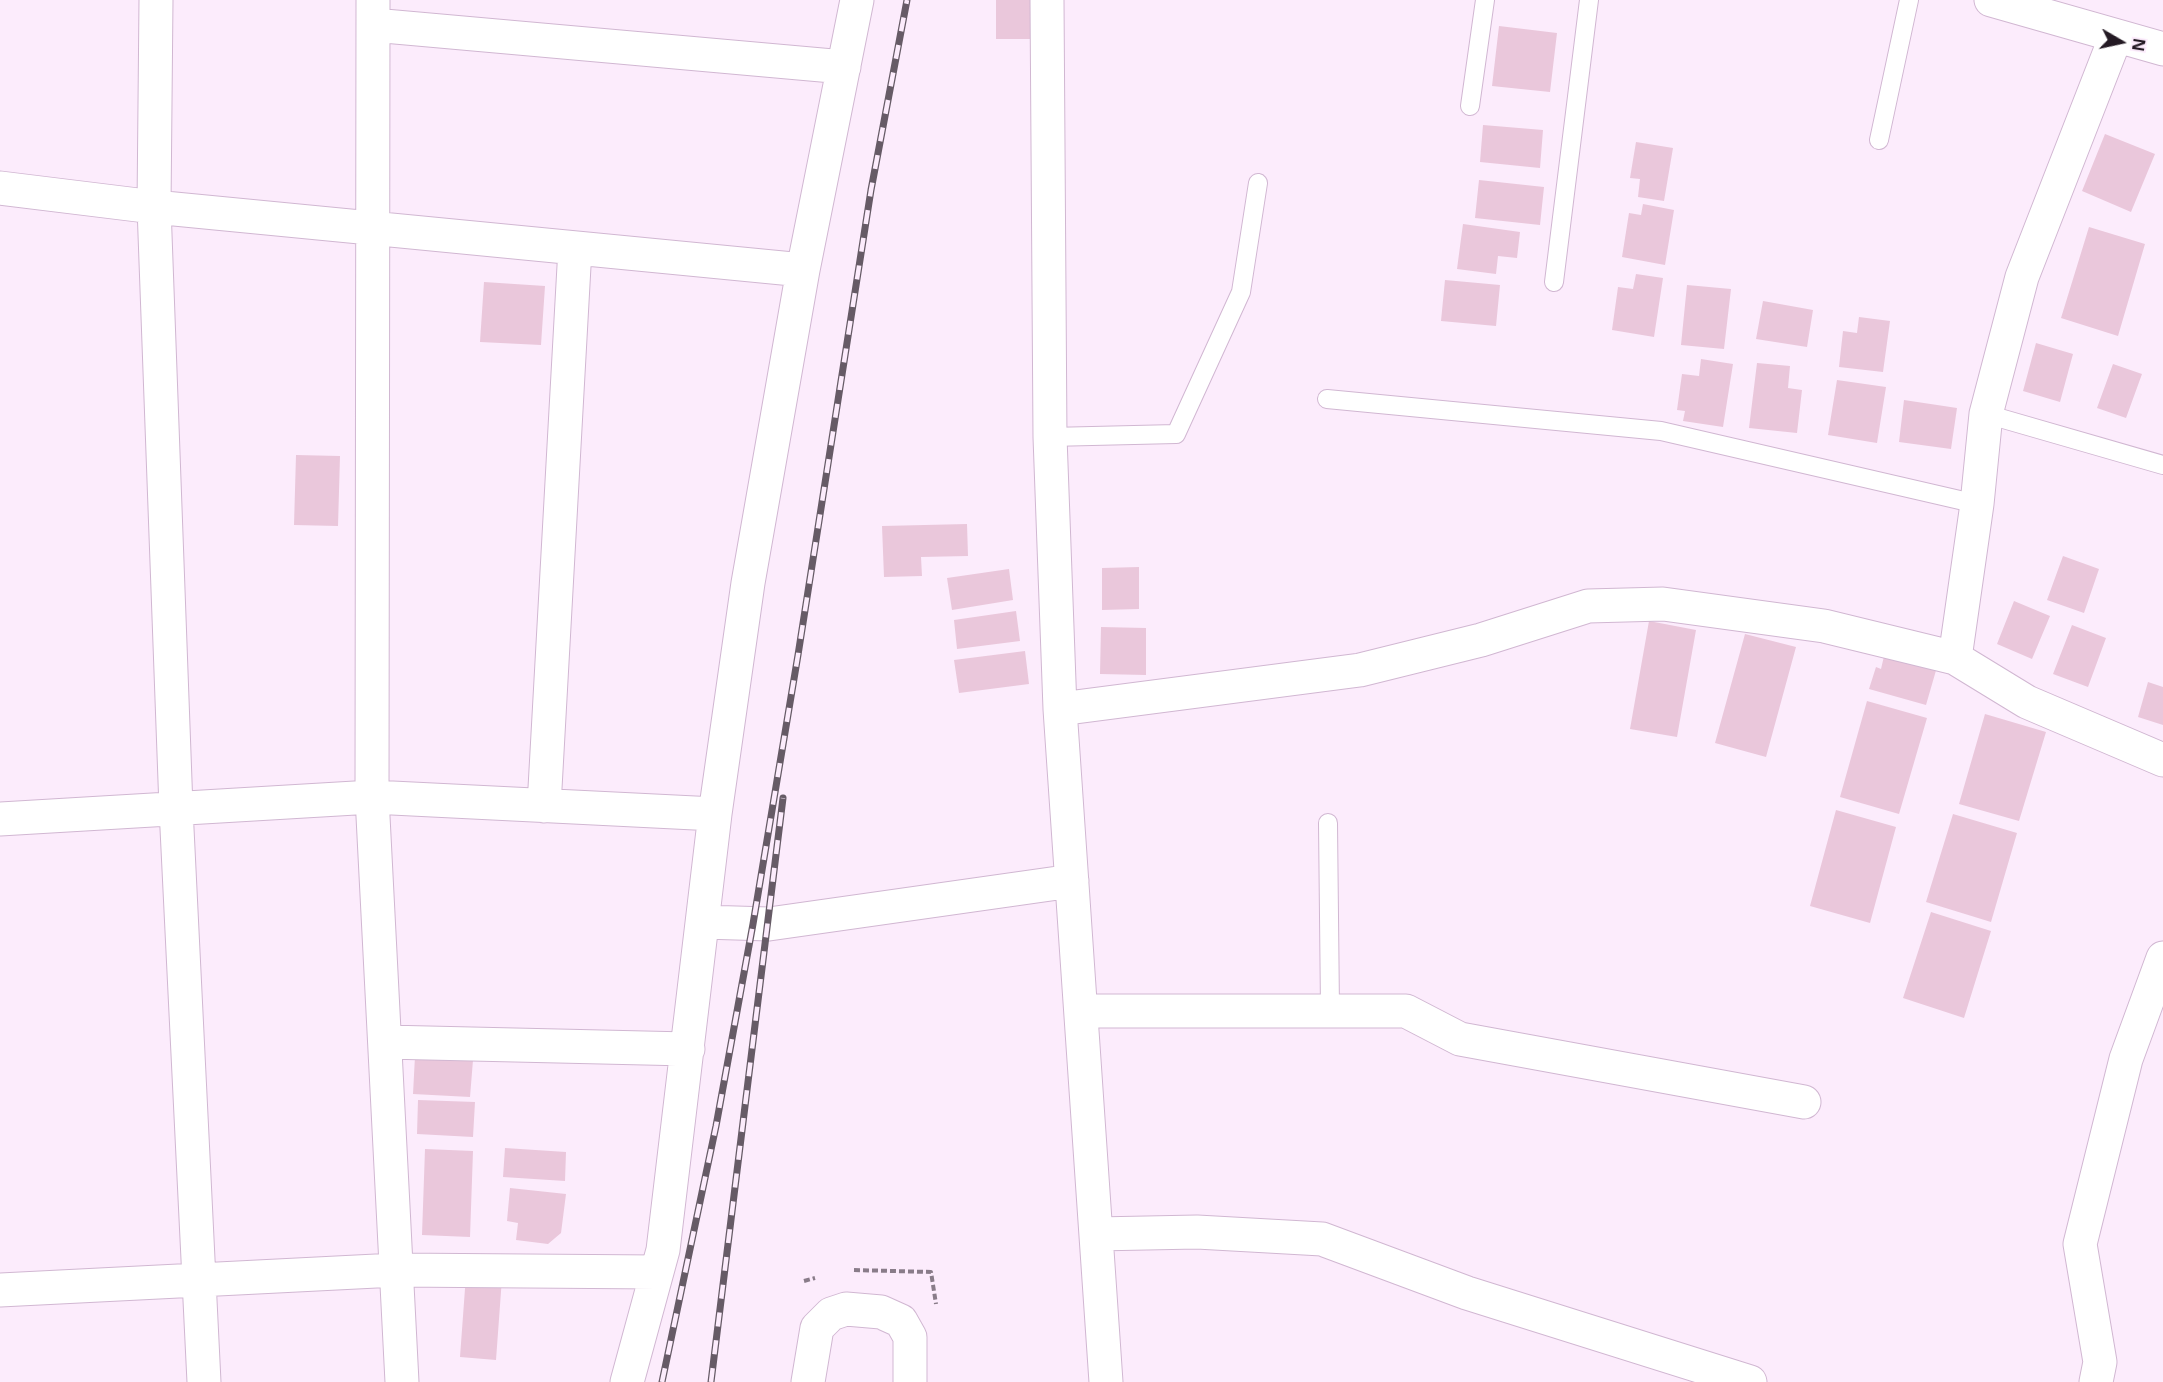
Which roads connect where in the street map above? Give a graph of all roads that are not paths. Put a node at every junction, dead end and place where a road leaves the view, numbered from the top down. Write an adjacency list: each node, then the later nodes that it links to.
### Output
1 (156, 0): 16 (street)
2 (857, 0): 11 (street)
3 (1047, 0): 23 (street)
4 (1485, 0): 12 (lane)
5 (1589, 0): 20 (lane)
6 (1909, 0): 13 (lane)
7 (1991, 0): 9 (street)
8 (373, 13): 11 (street); 17 (street)
9 (2116, 36): 10 (street); 22 (street)
10 (2163, 49)
11 (844, 67): 19 (street)
12 (1470, 106)
13 (1879, 140)
14 (1258, 183): 23 (lane)
15 (0, 188): 16 (street)
16 (154, 207): 17 (street); 31 (street)
17 (372, 227): 18 (street); 29 (street)
18 (575, 248): 19 (street); 30 (street)
19 (803, 270): 32 (street)
20 (1554, 282)
21 (1327, 399): 25 (lane)
22 (1986, 414): 24 (lane); 25 (street)
23 (1050, 437): 27 (street)
24 (2163, 465)
25 (1977, 504): 26 (street)
26 (1955, 658): 27 (street); 28 (street)
27 (1060, 709): 35 (street)
28 (2163, 760)
29 (372, 797): 30 (street); 31 (street); 40 (street)
30 (544, 806): 32 (street)
31 (176, 808): 33 (street); 46 (street)
32 (715, 814): 36 (street)
33 (0, 819)
34 (1328, 823): 38 (lane)
35 (1072, 881): 36 (street); 39 (street)
36 (704, 922): 41 (street)
37 (2163, 958): 55 (street)
38 (1329, 1009): 39 (street); 42 (street)
39 (1081, 1011): 43 (street)
40 (386, 1042): 41 (street); 44 (street)
41 (688, 1049): 45 (street)
42 (1804, 1102)
43 (1096, 1234): 53 (street); 54 (street)
44 (396, 1270): 45 (street); 46 (street); 49 (street)
45 (657, 1272): 50 (street)
46 (199, 1278): 47 (street); 48 (street)
47 (0, 1290)
48 (204, 1382)
49 (402, 1382)
50 (627, 1382)
51 (808, 1382): 52 (street)
52 (910, 1382)
53 (1107, 1382)
54 (1750, 1382)
55 (2096, 1382)

